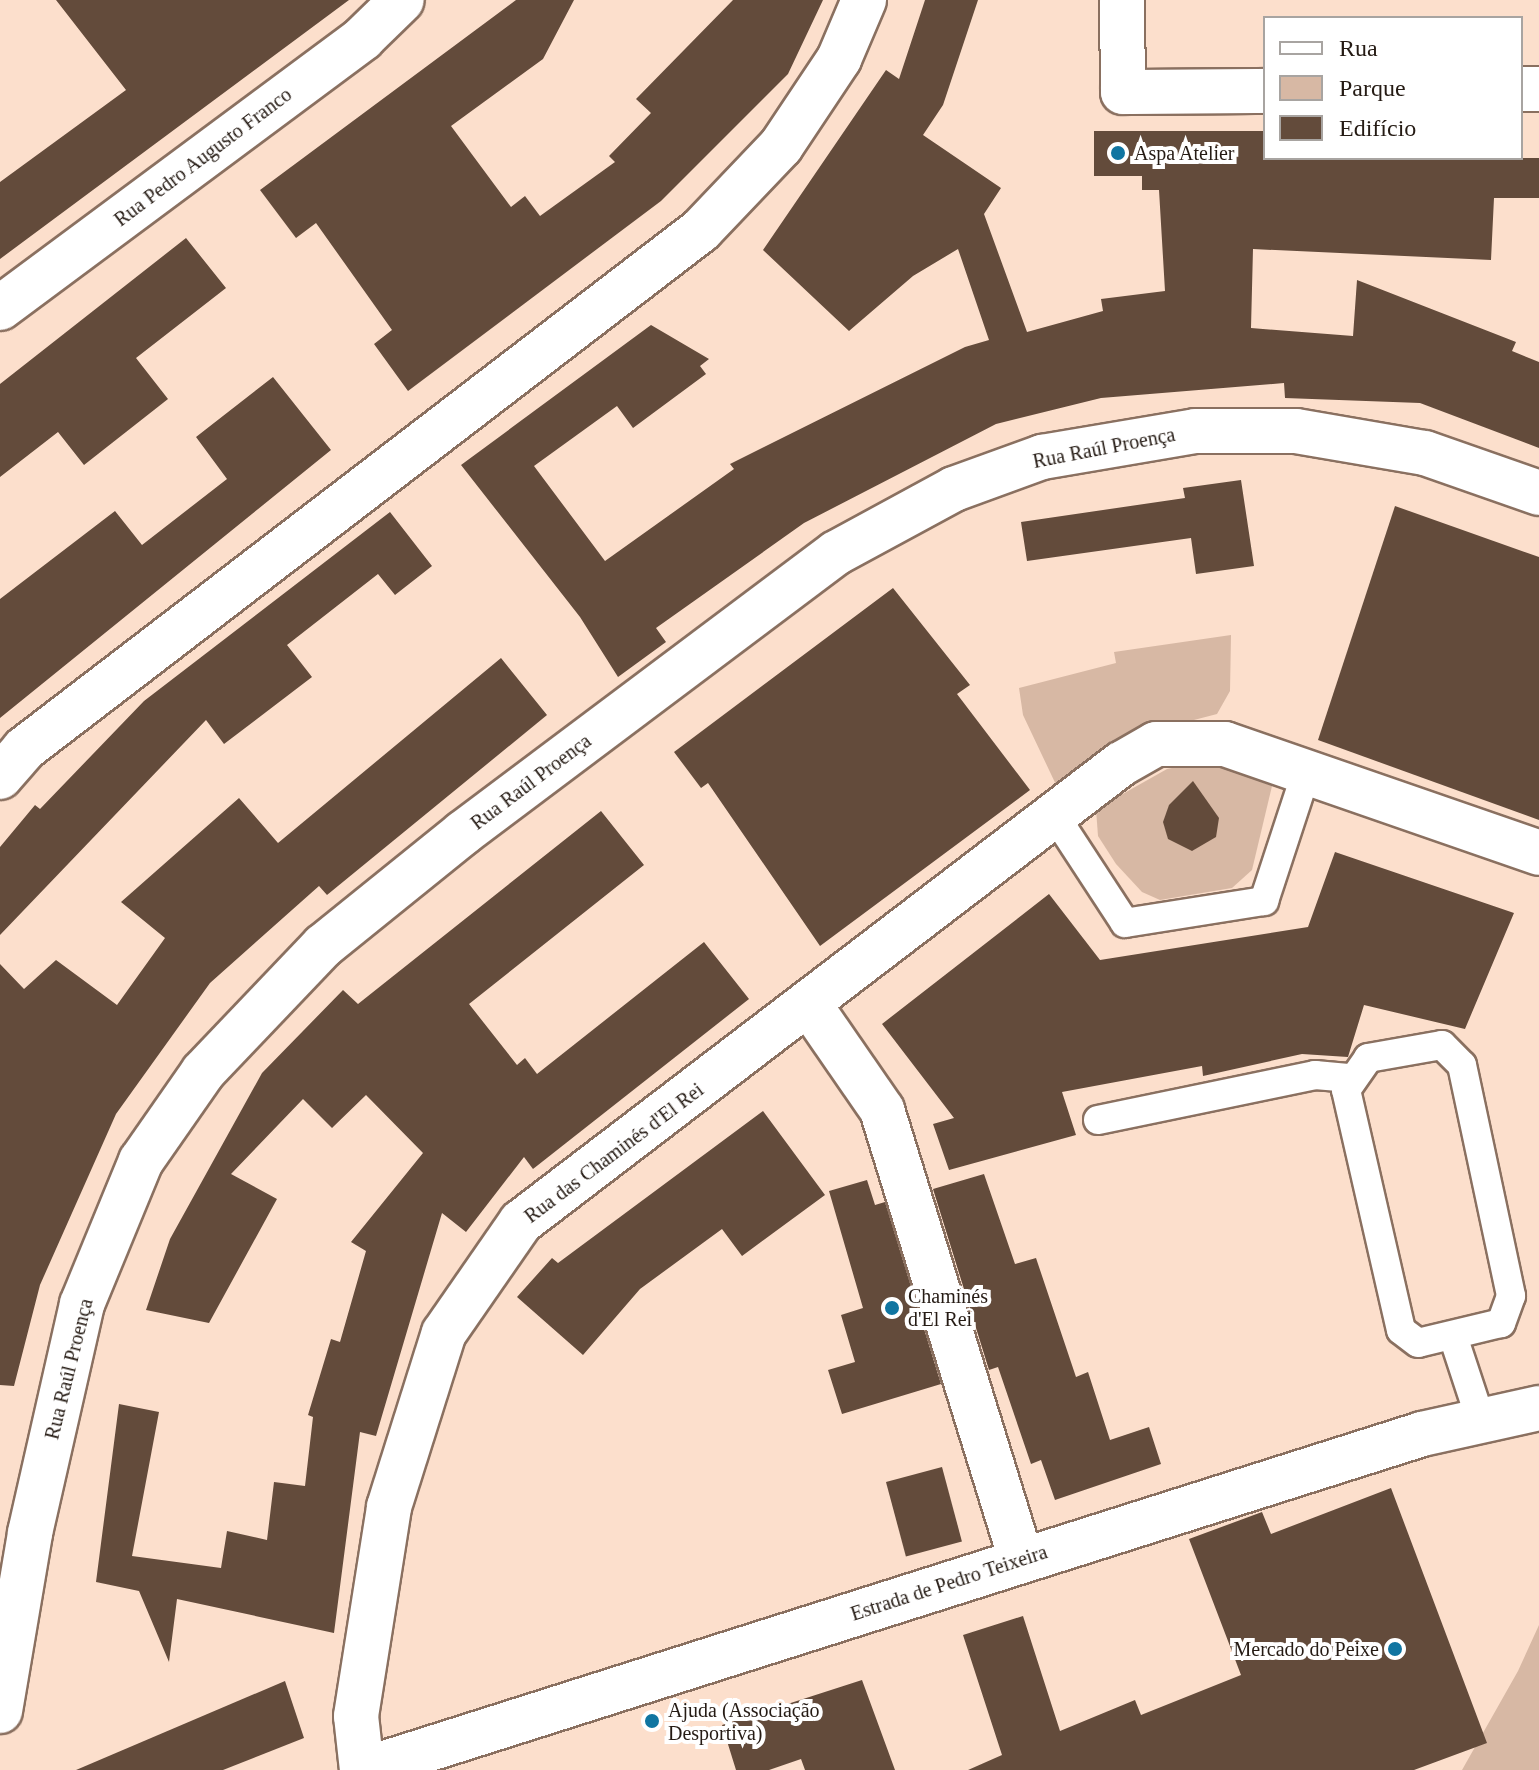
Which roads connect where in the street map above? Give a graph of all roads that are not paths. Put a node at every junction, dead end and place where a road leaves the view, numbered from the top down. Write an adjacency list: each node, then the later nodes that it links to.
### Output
1 (402, 0): 5 (street, Rua Pedro Augusto Franco)
2 (864, 0): 8 (street)
3 (1122, 0): 4 (street)
4 (1263, 91)
5 (0, 308)
6 (1539, 493): 18 (street, Rua Raúl Proença)
7 (1306, 773): 9 (street, Rua das Chaminés d'El Rei); 9 (lane); 10 (street, Rua das Chaminés d'El Rei)
8 (0, 777)
9 (1057, 819): 11 (street, Rua das Chaminés d'El Rei)
10 (1539, 853)
11 (809, 1004): 17 (street); 19 (street, Rua das Chaminés d'El Rei)
12 (1348, 1078): 13 (lane); 14 (lane); 14 (lane)
13 (1098, 1120)
14 (1453, 1336): 16 (lane)
15 (1539, 1408): 16 (street, Estrada de Pedro Teixeira)
16 (1480, 1418): 17 (street, Estrada de Pedro Teixeira)
17 (1021, 1558): 19 (street, Estrada de Pedro Teixeira)
18 (0, 1711)
19 (362, 1770)

